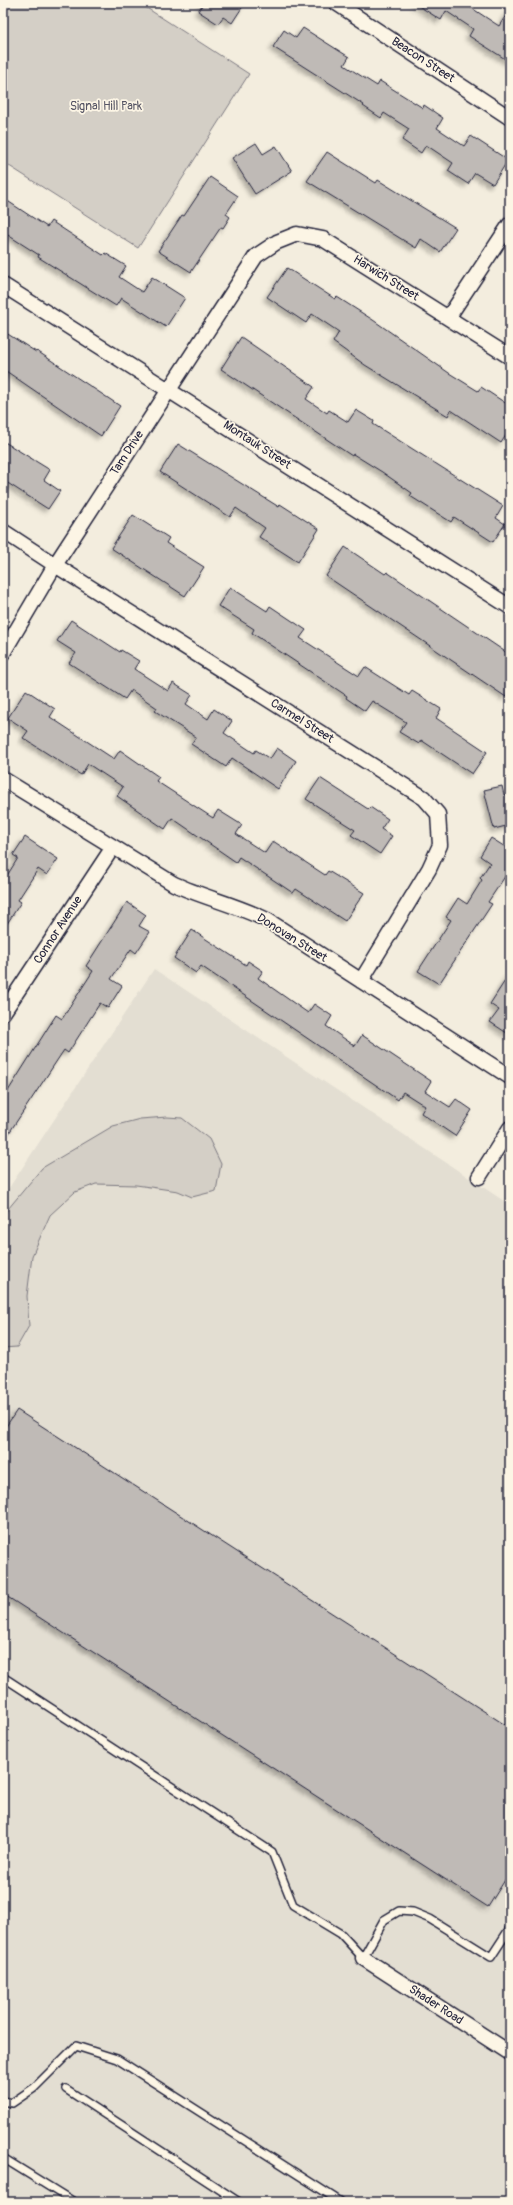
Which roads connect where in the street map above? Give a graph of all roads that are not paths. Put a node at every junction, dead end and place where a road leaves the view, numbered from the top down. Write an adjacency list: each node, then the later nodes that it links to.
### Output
1 (336, 3): 2 (street, Beacon Street)
2 (510, 118)
3 (510, 224): 6 (street)
4 (256, 256): 6 (street, Harwich Street); 8 (street, Tam Drive)
5 (3, 285): 8 (street, Montauk Street)
6 (448, 318): 7 (street, Harwich Street)
7 (510, 358)
8 (169, 389): 10 (street, Tam Drive); 11 (street, Montauk Street)
9 (3, 530): 10 (street, Carmel Street)
10 (55, 565): 12 (street, Tam Drive); 15 (street, Carmel Street)
11 (510, 606)
12 (3, 653)
13 (3, 779): 14 (street, Donovan Street)
14 (113, 847): 15 (street, Donovan Street); 16 (street, Connor Avenue)
15 (361, 981): 17 (street, Donovan Street)
16 (3, 1013)
17 (510, 1077)
18 (510, 1128): 19 (street)
19 (478, 1177)
20 (3, 1677): 22 (lane)
21 (510, 1928): 22 (lane)
22 (363, 1958): 23 (street, Shader Road)
23 (510, 2052)
24 (66, 2089): 28 (lane)
25 (3, 2101): 29 (lane)
26 (3, 2158): 27 (lane)
27 (74, 2202)
28 (239, 2202)
29 (341, 2202)

